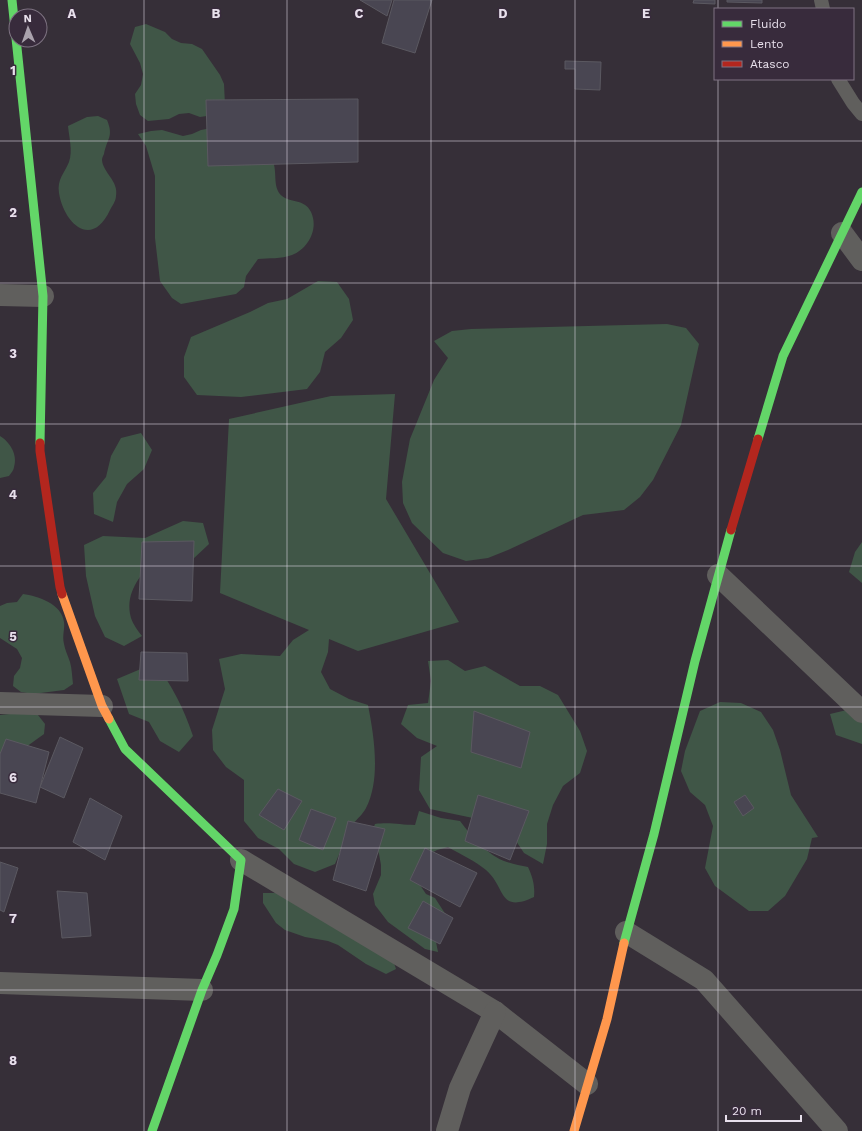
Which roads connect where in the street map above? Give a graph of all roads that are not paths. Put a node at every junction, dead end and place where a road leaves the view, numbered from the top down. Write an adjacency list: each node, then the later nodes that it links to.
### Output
1 (12, 0): 8 (street)
2 (839, 80): 3 (lane)
3 (862, 114)
4 (862, 192): 5 (street)
5 (842, 233): 6 (street); 9 (street)
6 (862, 260)
7 (0, 295): 8 (street)
8 (43, 296): 11 (street)
9 (718, 575): 12 (street); 14 (street)
10 (0, 703): 11 (street)
11 (102, 706): 13 (street)
12 (862, 712)
13 (240, 860): 16 (street); 17 (street)
14 (626, 932): 18 (street); 22 (street)
15 (0, 983): 16 (street)
16 (202, 990): 19 (street)
17 (495, 1012): 18 (street); 20 (street)
18 (587, 1084): 21 (street)
19 (152, 1131)
20 (446, 1131)
21 (574, 1131)
22 (837, 1131)

